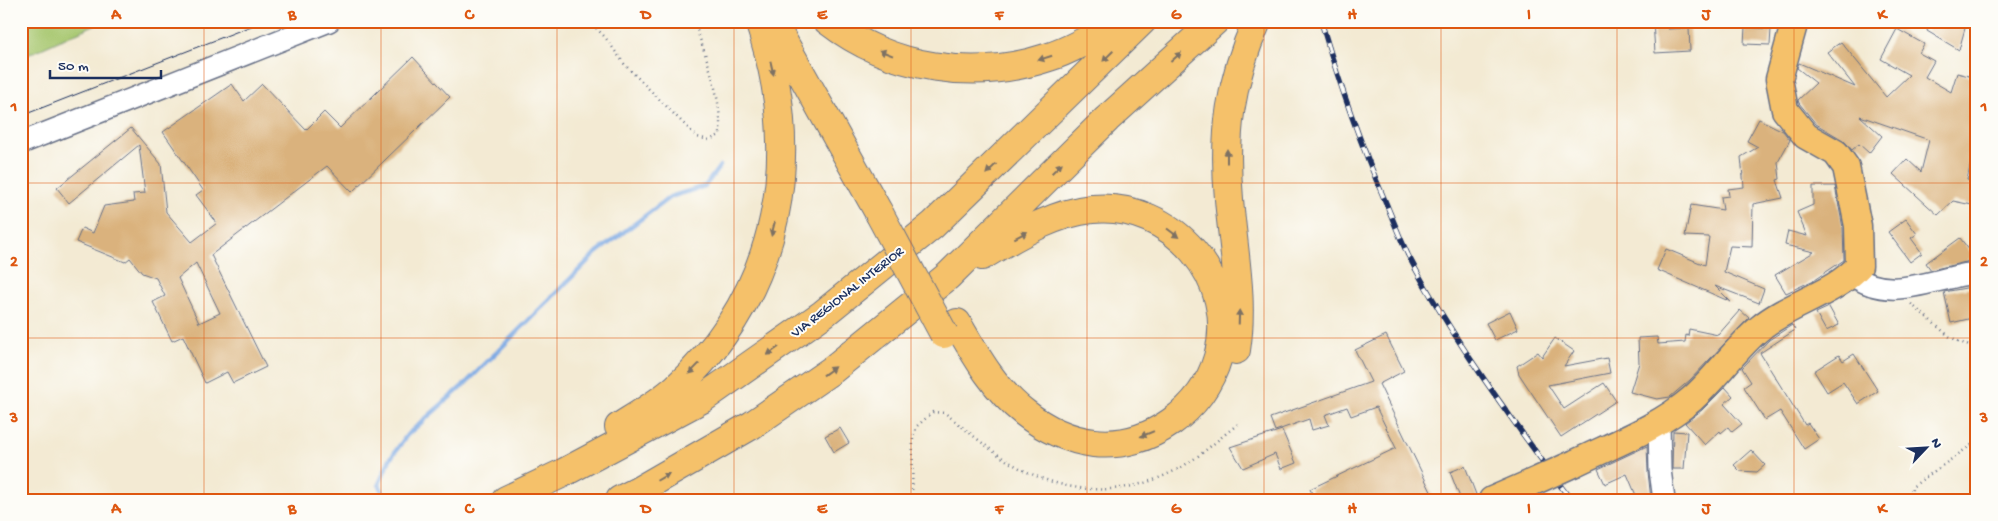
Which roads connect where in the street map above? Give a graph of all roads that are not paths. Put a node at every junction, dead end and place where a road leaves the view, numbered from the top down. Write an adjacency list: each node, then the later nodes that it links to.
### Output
1 (329, 21): 11 (street)
2 (759, 21): 18 (highway, one-way to 18)
3 (772, 21): 12 (highway)
4 (790, 21): 12 (highway)
5 (828, 21): 6 (highway, one-way to 5)
6 (1120, 21)
7 (1142, 21): 18 (highway, VIA REGIONAL INTERIOR, one-way to 18)
8 (1215, 21): 15 (highway, one-way to 8)
9 (1257, 21): 16 (highway, one-way to 9)
10 (1795, 21): 14 (main road)
11 (21, 143)
12 (884, 208): 16 (highway)
13 (1975, 268): 14 (street)
14 (1851, 274): 17 (main road)
15 (948, 276): 16 (highway, one-way to 16); 20 (highway, one-way to 15)
16 (951, 329)
17 (1659, 423): 21 (main road, bridge); 22 (street)
18 (581, 463): 19 (highway, VIA REGIONAL INTERIOR)
19 (506, 500)
20 (620, 500)
21 (1492, 500)
22 (1664, 500)

